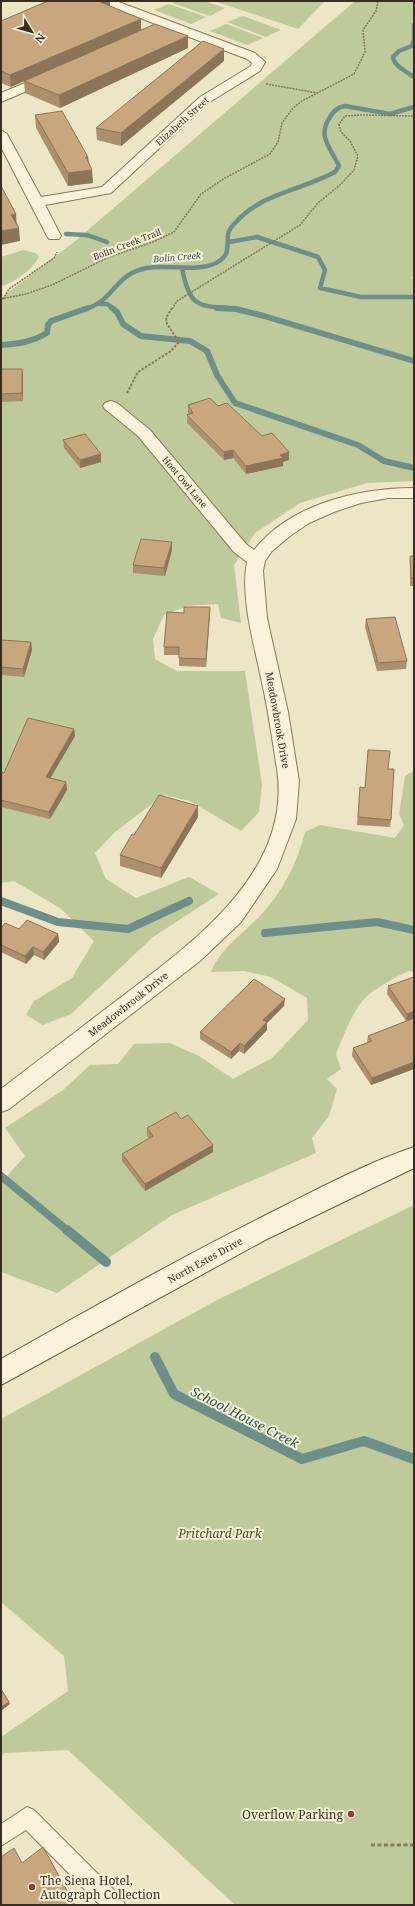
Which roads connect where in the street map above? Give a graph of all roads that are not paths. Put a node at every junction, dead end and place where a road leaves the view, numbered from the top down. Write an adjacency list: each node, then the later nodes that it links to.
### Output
1 (106, 1): 2 (street, Elizabeth Street)
2 (168, 25): 3 (street); 7 (street, Elizabeth Street)
3 (126, 43)
4 (63, 71): 5 (street)
5 (1, 98)
6 (1, 134): 7 (street)
7 (36, 202): 8 (street)
8 (54, 236)
9 (111, 406): 11 (street, Hoot Owl Lane)
10 (414, 493): 11 (street)
11 (256, 560): 12 (street, Meadowbrook Drive)
12 (1, 1102)
13 (414, 1157): 14 (street, North Estes Drive)
14 (1, 1373)
15 (1, 1836): 16 (lane)
16 (115, 1905)

